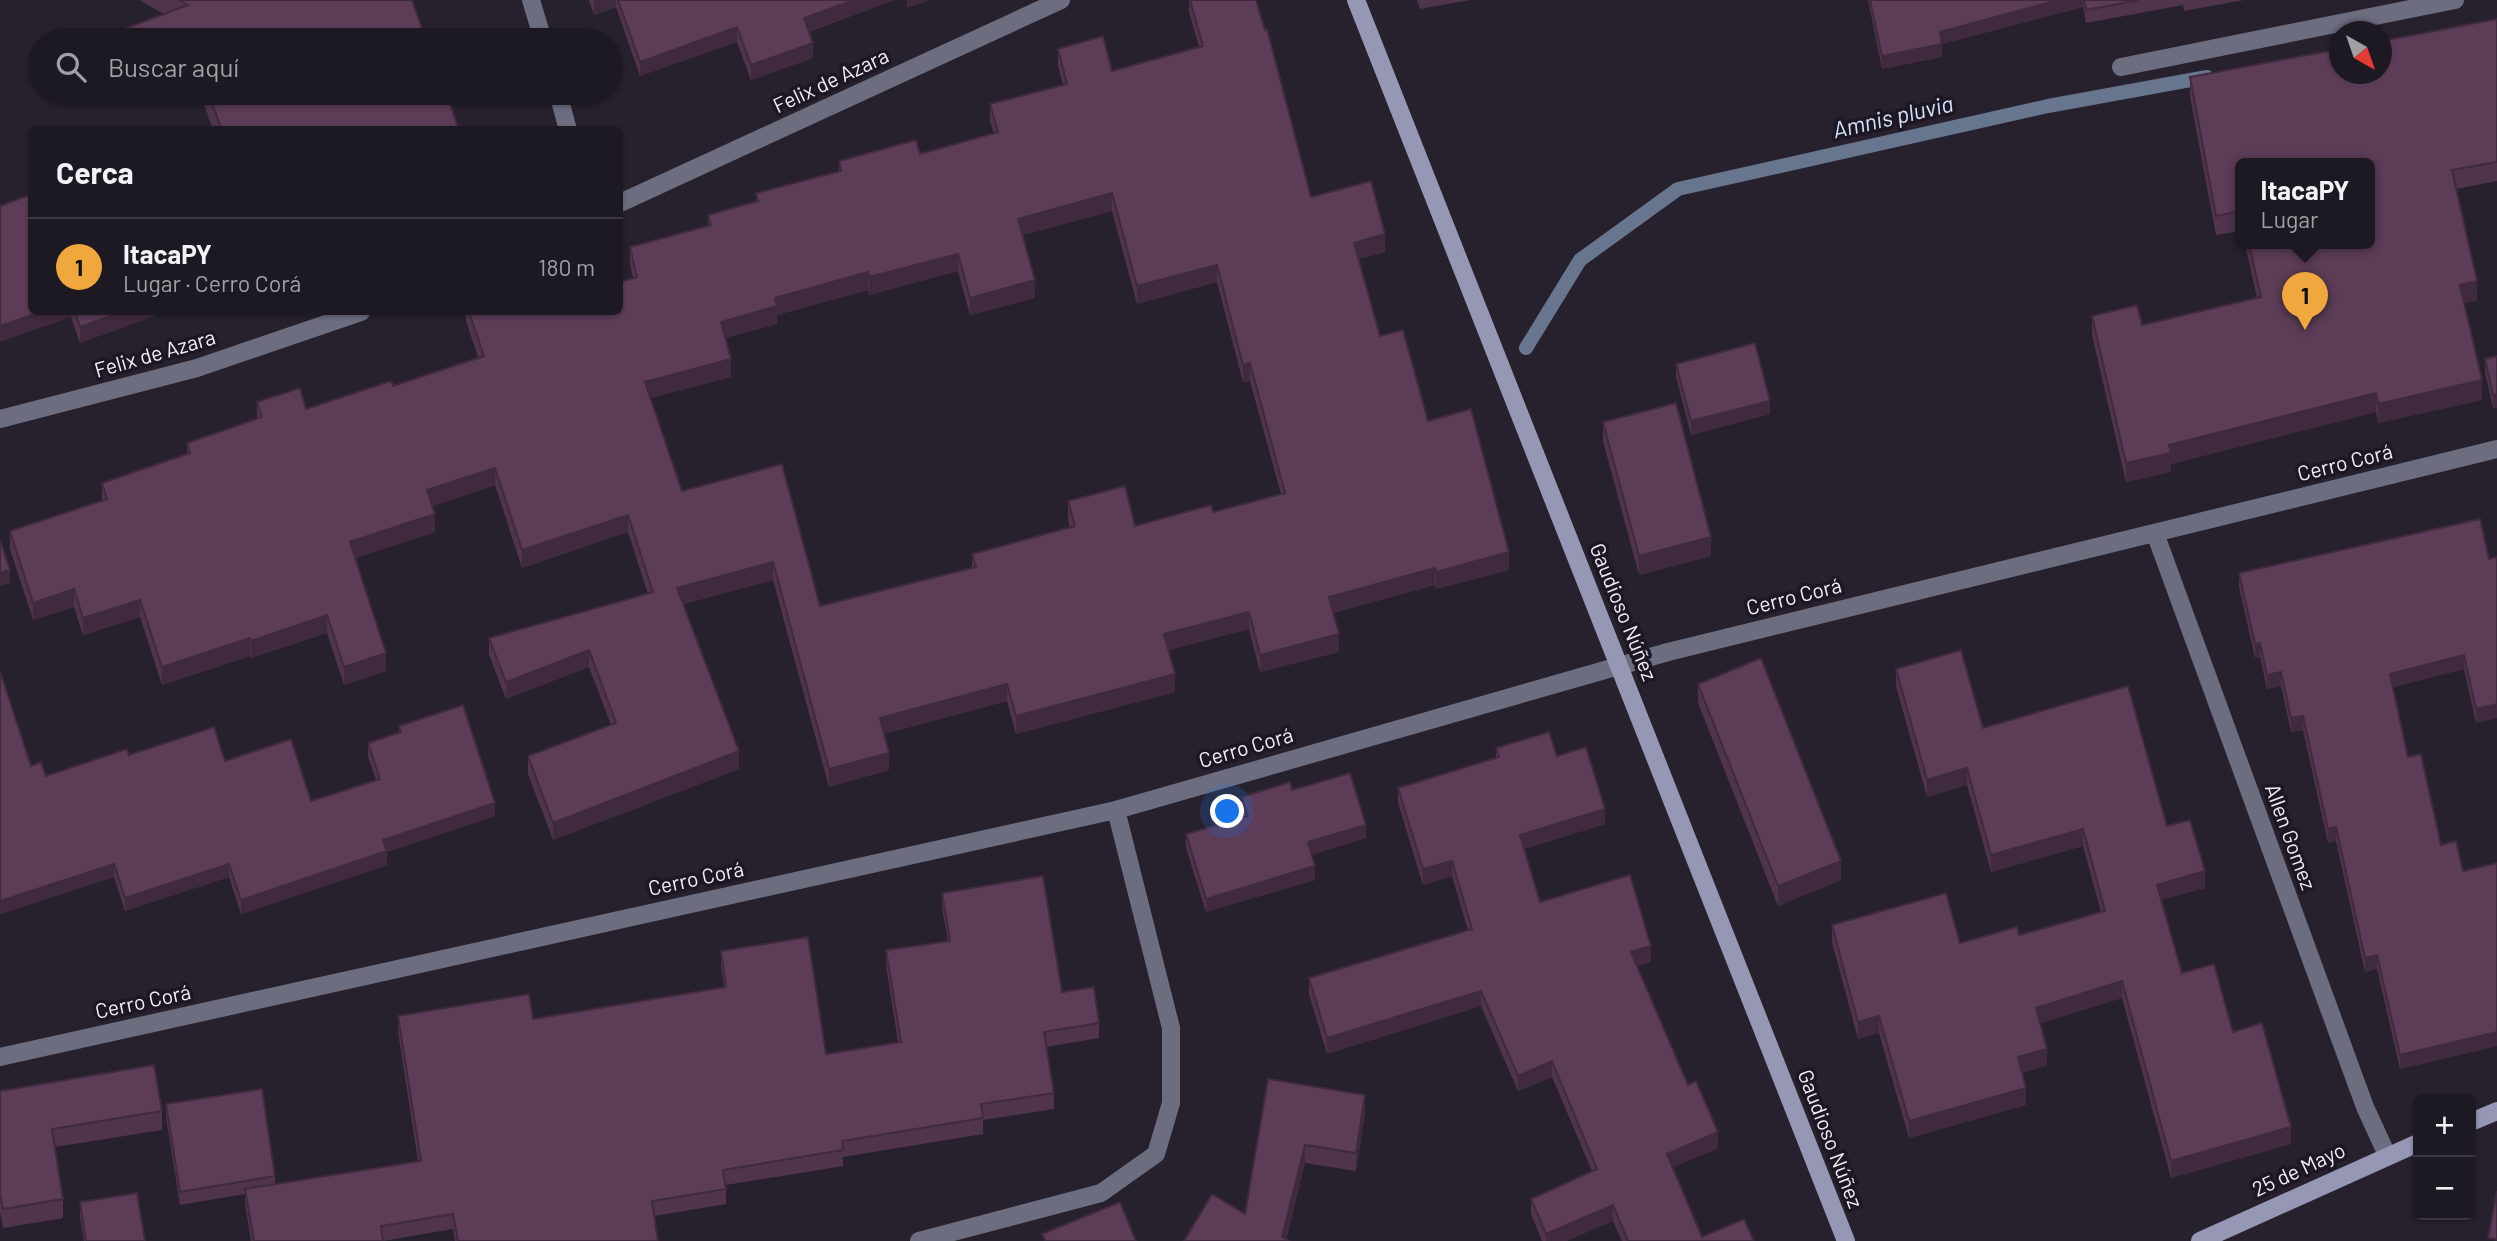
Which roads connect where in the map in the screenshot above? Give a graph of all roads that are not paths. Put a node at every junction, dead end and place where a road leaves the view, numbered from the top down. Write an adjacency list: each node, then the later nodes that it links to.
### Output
1 (531, 0): 5 (street)
2 (1061, 0): 9 (street, Felix de Azara)
3 (1356, 0): 14 (street, Gaudioso Núñez)
4 (2455, 0): 6 (street)
5 (539, 28)
6 (2121, 68)
7 (561, 105): 8 (street)
8 (567, 126)
9 (623, 201)
10 (352, 315): 11 (street, Felix de Azara)
11 (0, 419)
12 (2497, 449): 13 (street, Cerro Corá)
13 (2155, 533): 14 (street, Cerro Corá); 20 (street, Allen Gomez)
14 (1621, 668): 15 (street, Cerro Corá); 22 (street, Gaudioso Núñez)
15 (1116, 810): 16 (street, Cerro Corá); 21 (street)
16 (0, 1057)
17 (2497, 1111): 18 (street)
18 (2476, 1120)
19 (2413, 1145): 20 (street, 25 de Mayo)
20 (2387, 1155): 23 (street, 25 de Mayo)
21 (919, 1241)
22 (1846, 1241)
23 (2200, 1241)

